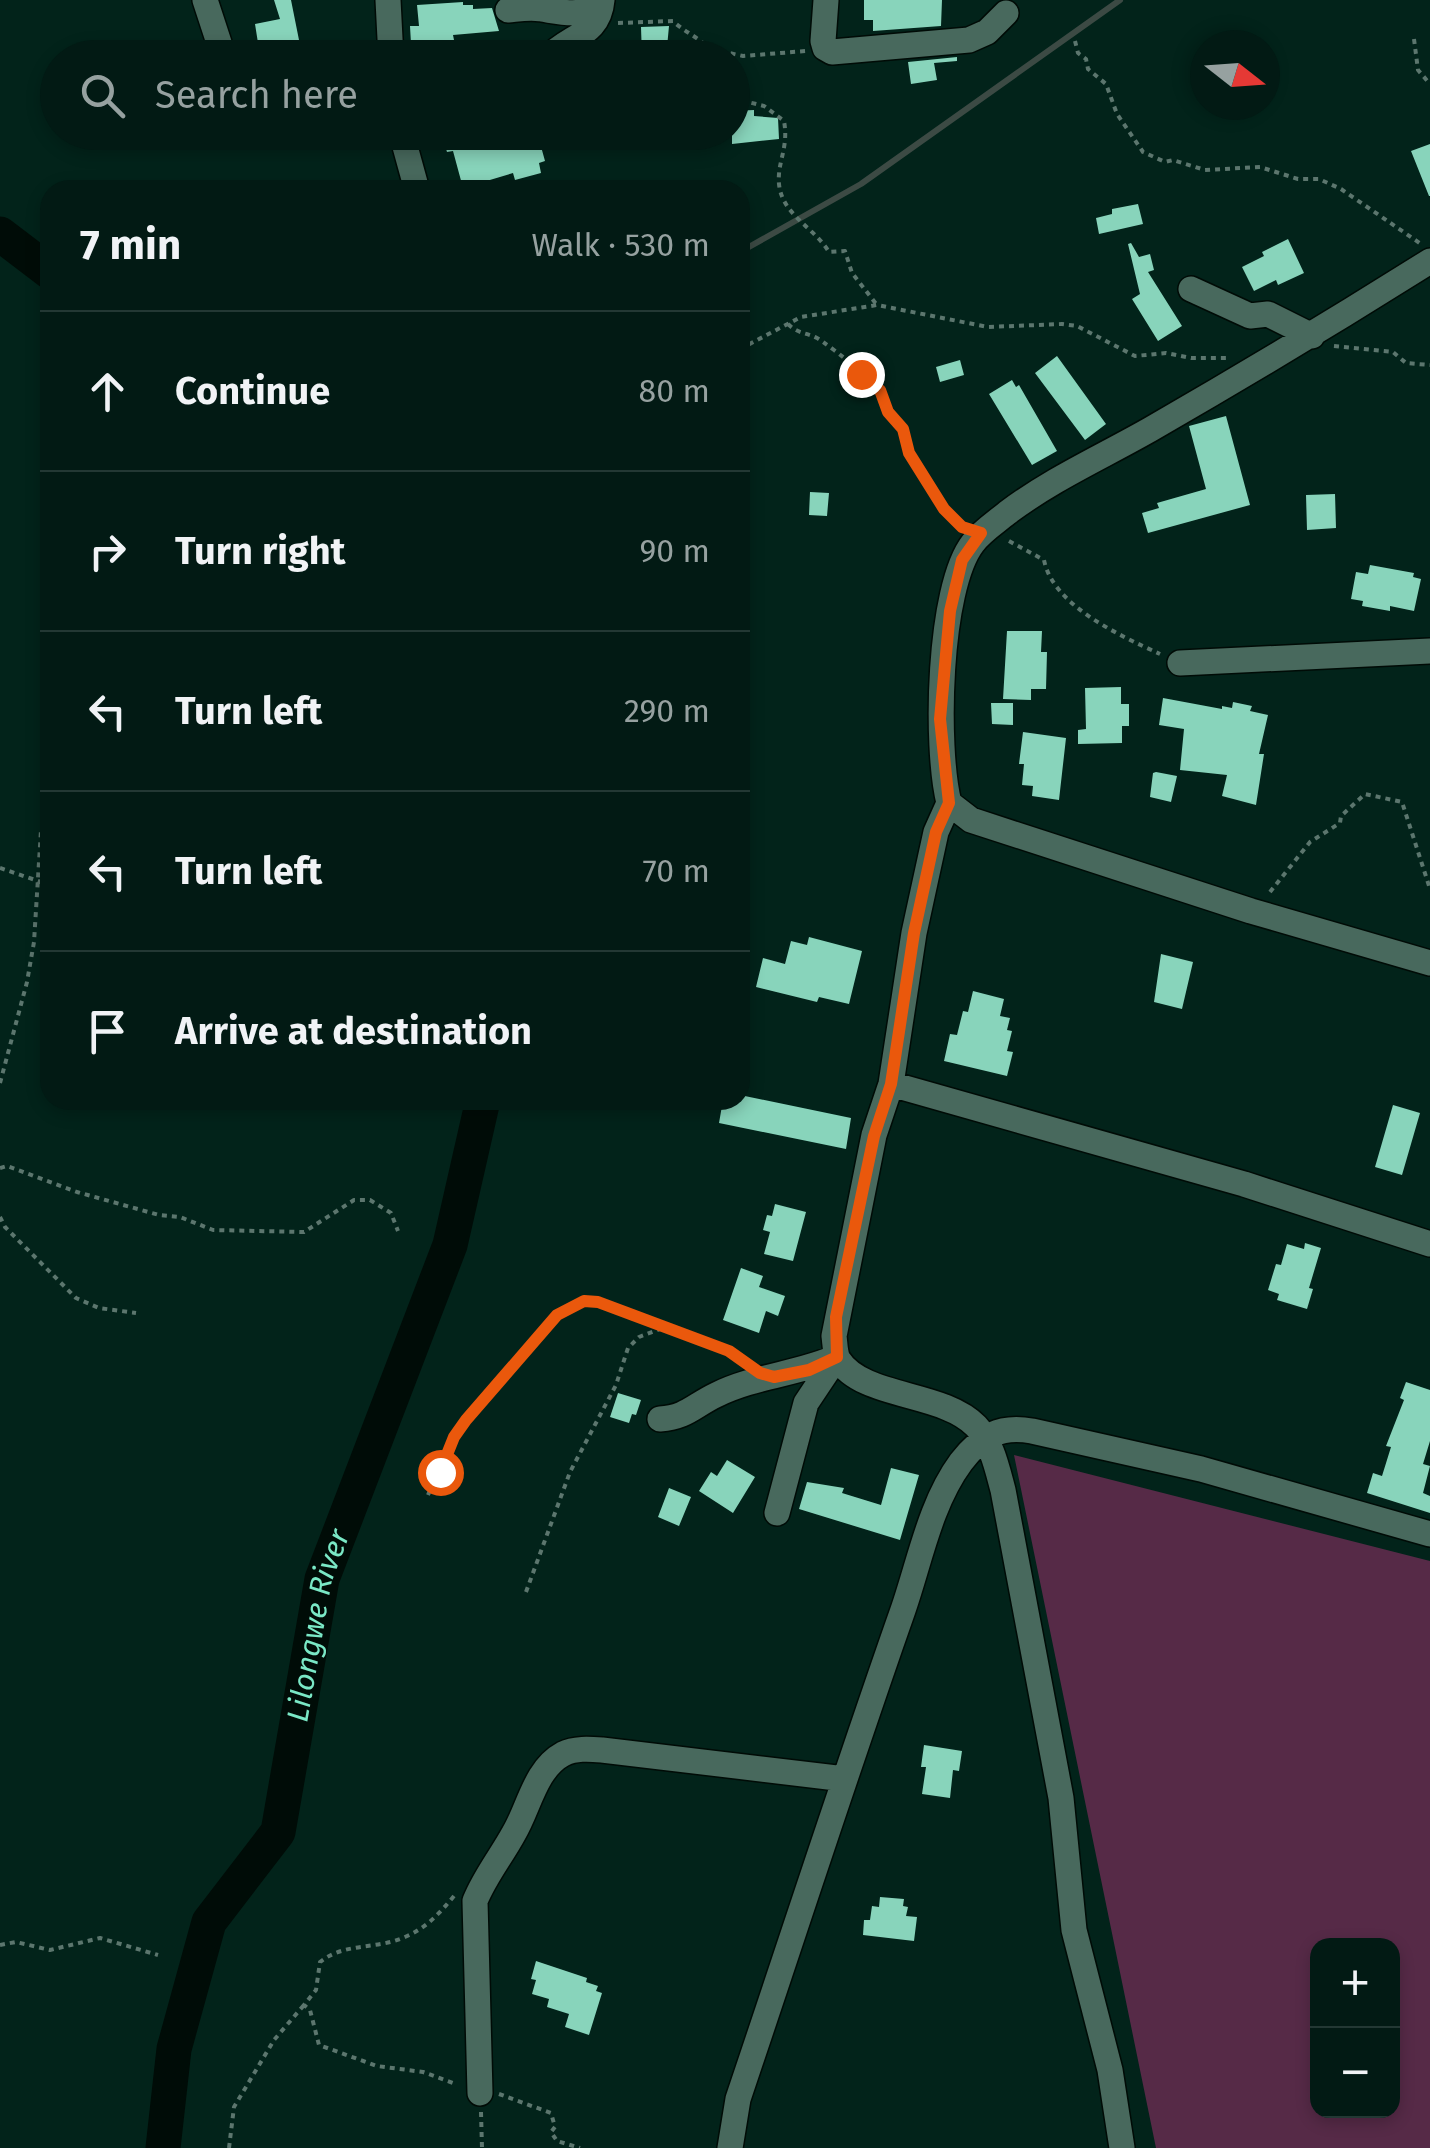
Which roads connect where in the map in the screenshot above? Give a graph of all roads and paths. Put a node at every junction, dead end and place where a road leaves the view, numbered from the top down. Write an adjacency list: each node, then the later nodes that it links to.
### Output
1 (205, 0): 7 (street)
2 (388, 0): 8 (street)
3 (826, 0): 13 (street)
4 (601, 3): 5 (street); 9 (street); 10 (path)
5 (508, 10)
6 (1006, 14): 13 (street)
7 (218, 40)
8 (390, 40)
9 (572, 40)
10 (697, 40)
11 (1414, 40): 15 (path)
12 (1075, 41): 19 (path)
13 (825, 48): 14 (path)
14 (750, 55)
15 (1430, 84)
16 (750, 102): 22 (path)
17 (406, 150): 18 (street)
18 (414, 180)
19 (1430, 246)
20 (1430, 261): 24 (street)
21 (1191, 290): 24 (street)
22 (876, 304): 23 (path); 26 (path)
23 (788, 324): 25 (path); 28 (path)
24 (1312, 336): 27 (path); 28 (street)
25 (750, 344)
26 (1229, 358)
27 (1430, 365)
28 (981, 533): 30 (path); 31 (street)
29 (1430, 652): 30 (street)
30 (1180, 663)
31 (949, 803): 37 (street); 40 (street)
32 (40, 840): 34 (path)
33 (0, 868): 34 (path)
34 (36, 882): 35 (path); 39 (path)
35 (40, 883)
36 (1430, 889): 37 (path)
37 (1250, 912): 38 (street)
38 (1430, 963)
39 (0, 1082)
40 (891, 1084): 44 (street); 47 (street)
41 (0, 1168): 43 (path)
42 (0, 1217): 45 (path)
43 (398, 1231)
44 (1430, 1244)
45 (136, 1313)
46 (663, 1328): 48 (path); 51 (path); 54 (path)
47 (837, 1357): 48 (street); 50 (street); 52 (street)
48 (774, 1377): 49 (street)
49 (660, 1419)
50 (984, 1437): 53 (street); 55 (street); 65 (street)
51 (428, 1494)
52 (776, 1513)
53 (1430, 1534)
54 (526, 1592)
55 (845, 1779): 56 (street); 64 (street)
56 (484, 1878): 59 (path); 60 (street)
57 (0, 1945): 58 (path)
58 (158, 1955)
59 (304, 2004): 60 (path); 61 (path)
60 (480, 2093): 62 (path); 63 (path)
61 (229, 2148)
62 (482, 2148)
63 (580, 2148)
64 (730, 2148)
65 (1122, 2148)

